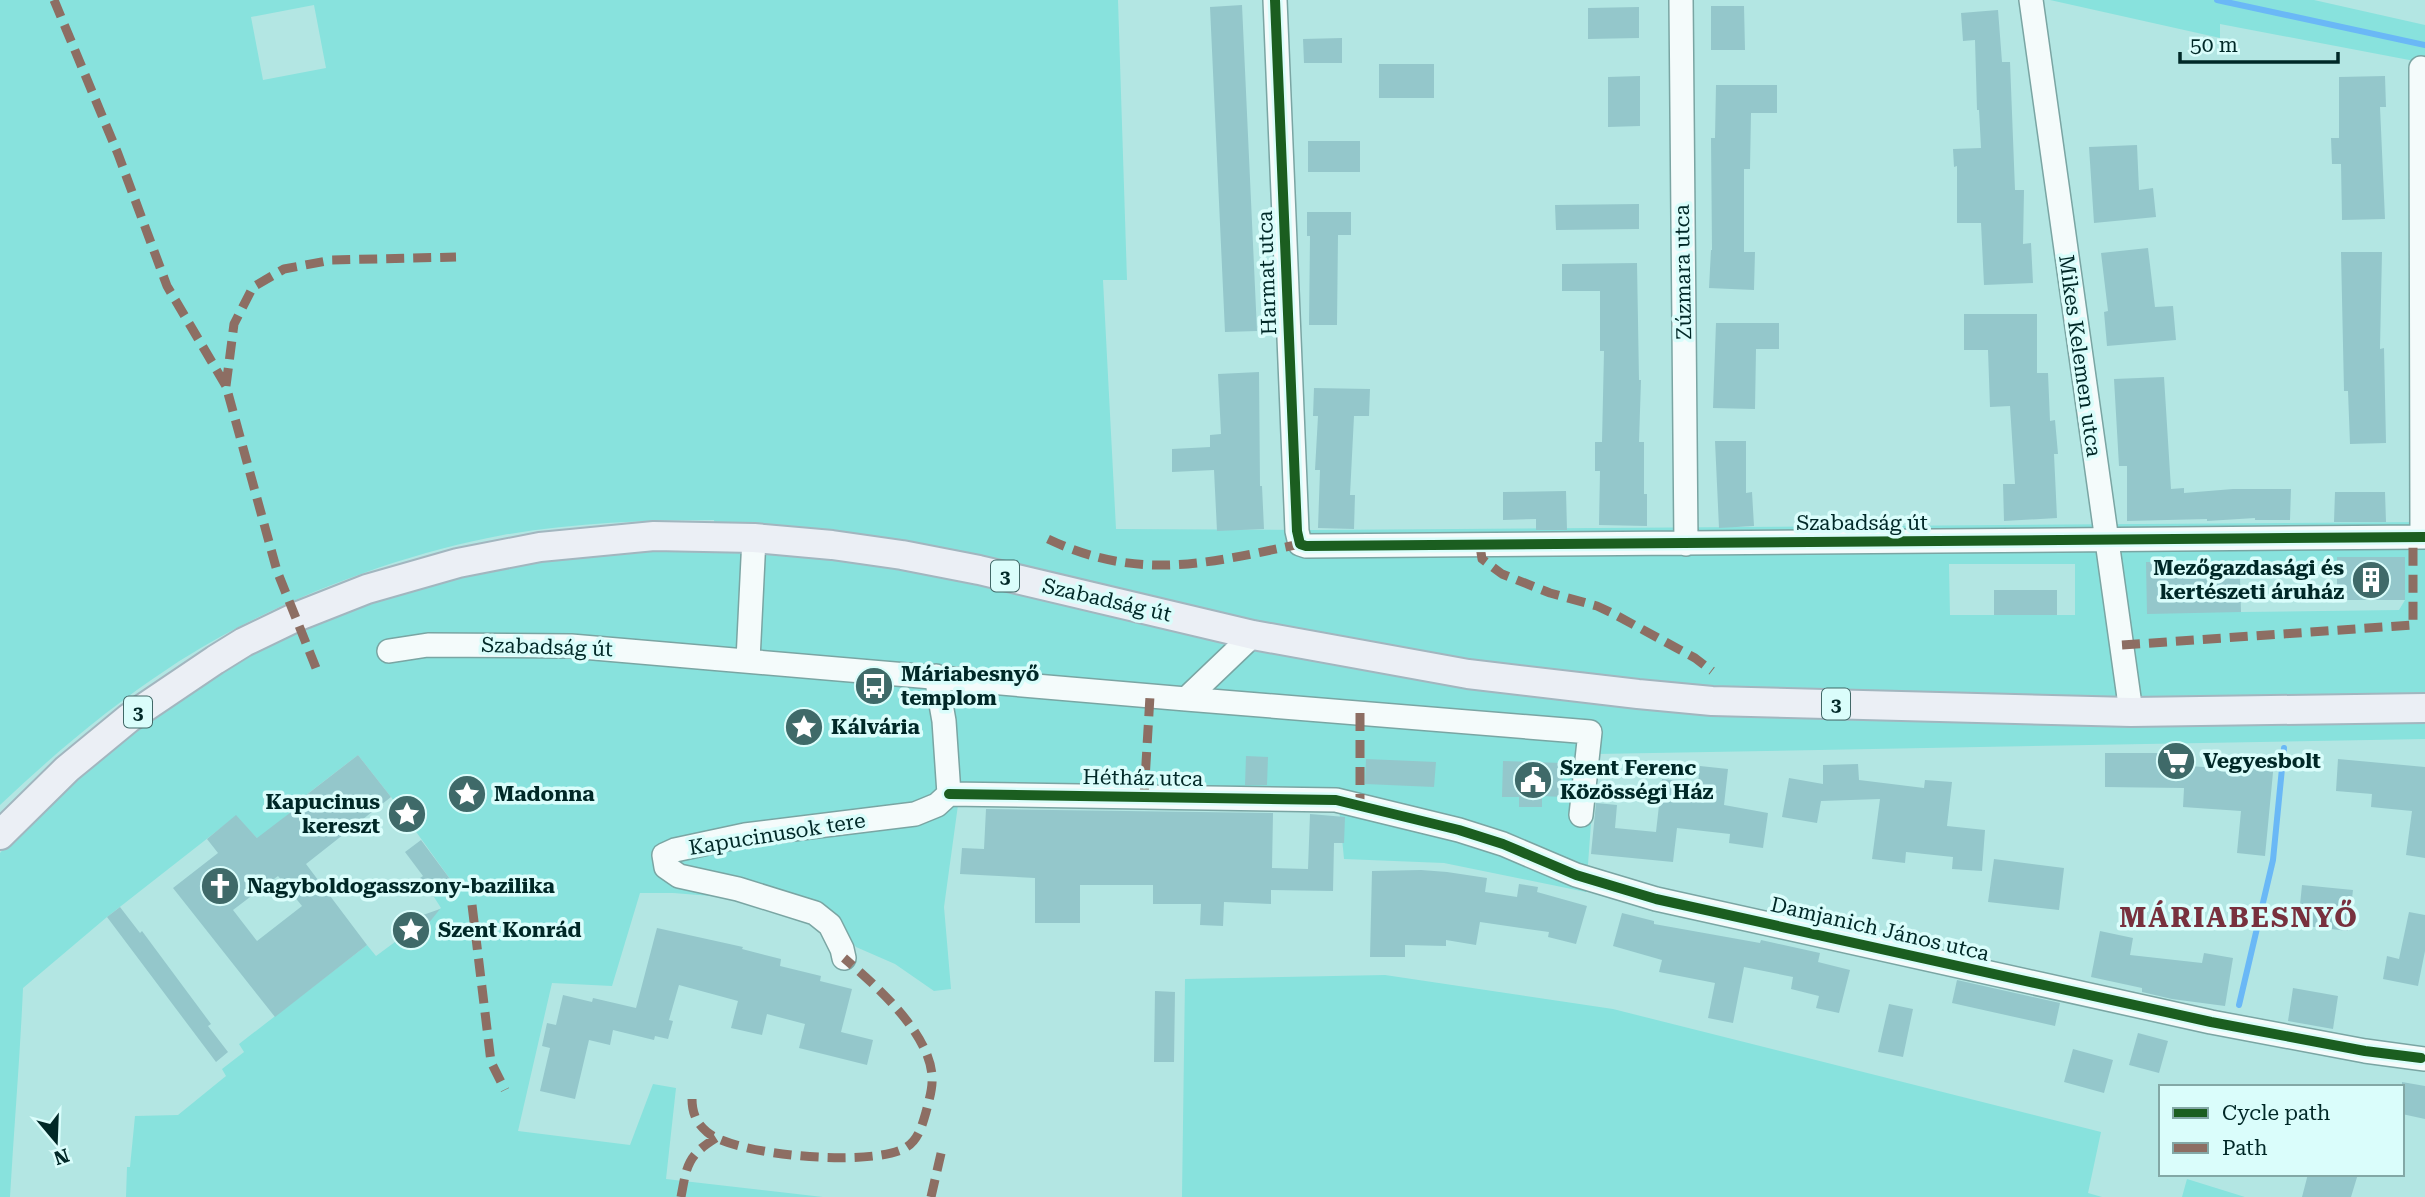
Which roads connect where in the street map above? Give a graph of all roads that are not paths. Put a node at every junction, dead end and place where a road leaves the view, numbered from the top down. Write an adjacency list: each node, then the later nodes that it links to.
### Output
1 (1275, 0): 8 (street, Harmat utca)
2 (1681, 0): 9 (street, Zúzmara utca)
3 (2031, 0): 7 (street, Mikes Kelemen utca)
4 (2421, 68): 5 (street)
5 (2423, 537): 7 (street, Szabadság út)
6 (754, 538): 10 (main road, Szabadság út / 3); 12 (street); 20 (main road, Szabadság út / 3)
7 (2106, 541): 9 (street, Szabadság út); 16 (street, Mikes Kelemen utca)
8 (1300, 544): 9 (street, Szabadság út)
9 (1686, 544)
10 (1252, 635): 14 (street); 16 (main road, Szabadság út / 3)
11 (389, 651): 12 (street, Szabadság út)
12 (748, 660): 13 (street, Szabadság út)
13 (936, 676): 14 (street, Szabadság út); 17 (street)
14 (1186, 699): 19 (street, Szabadság út)
15 (2425, 708): 16 (main road, Szabadság út / 3)
16 (2131, 712)
17 (949, 794): 18 (street, Hétház utca); 21 (street, Kapucinusok tere)
18 (1336, 800): 22 (street, Damjanich János utca)
19 (1581, 815)
20 (0, 835)
21 (844, 958)
22 (2424, 1053)

